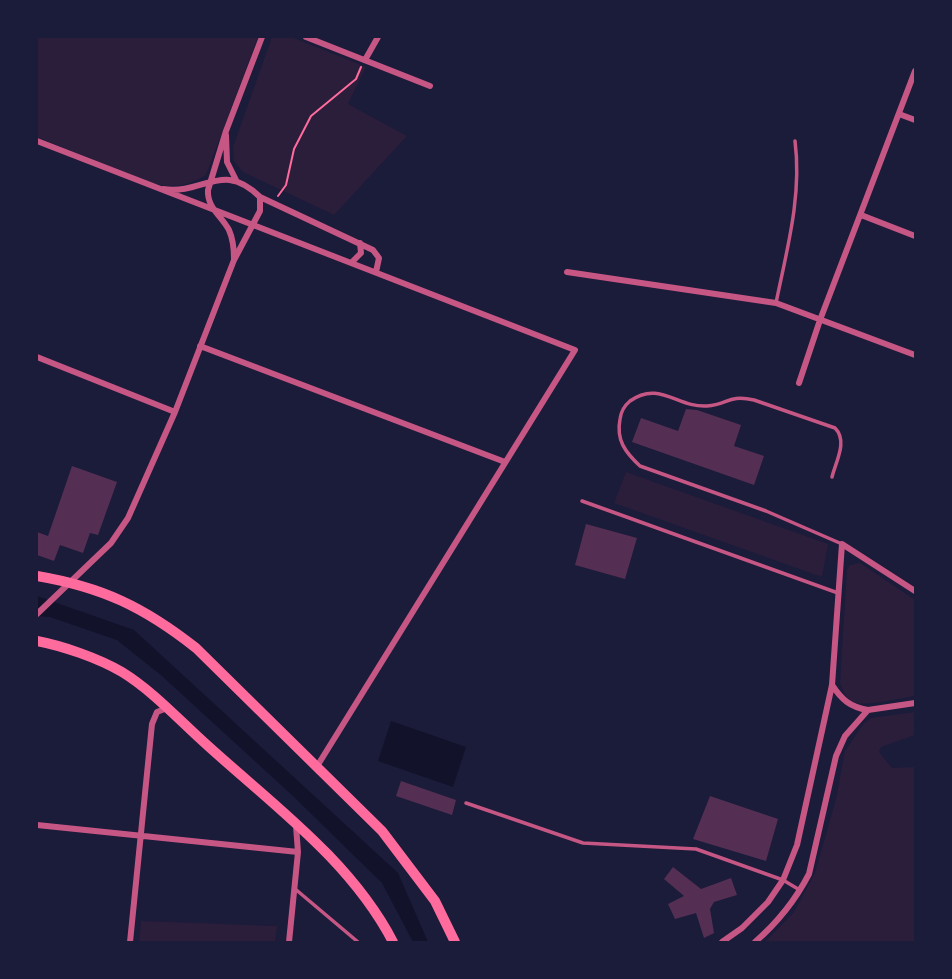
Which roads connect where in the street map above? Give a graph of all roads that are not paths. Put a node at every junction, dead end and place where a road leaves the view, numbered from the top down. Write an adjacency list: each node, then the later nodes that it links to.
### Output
1 (262, 37): 9 (street)
2 (306, 37): 4 (street)
3 (378, 37): 4 (street)
4 (365, 60): 6 (street)
5 (915, 71): 7 (street)
6 (430, 86)
7 (899, 114): 8 (street); 17 (street)
8 (915, 120)
9 (226, 131): 12 (street); 13 (street)
10 (37, 141): 14 (street)
11 (795, 141): 25 (lane)
12 (236, 180): 13 (street); 15 (street)
13 (210, 181): 14 (street); 16 (street)
14 (151, 187): 16 (street)
15 (260, 197): 18 (street); 20 (street)
16 (216, 212): 18 (street); 21 (street)
17 (861, 215): 19 (street); 26 (street)
18 (251, 224): 21 (street); 22 (street)
19 (915, 236)
20 (360, 243): 22 (street); 23 (street)
21 (234, 260): 27 (street)
22 (352, 262): 23 (street)
23 (376, 272): 32 (street)
24 (568, 272): 25 (street)
25 (776, 303): 26 (street)
26 (820, 320): 28 (street); 30 (street)
27 (200, 346): 31 (street); 32 (street)
28 (915, 355)
29 (37, 357): 31 (street)
30 (799, 383)
31 (175, 412): 37 (street)
32 (505, 463): 46 (street)
33 (832, 477): 35 (lane)
34 (582, 501): 39 (lane)
35 (842, 544): 38 (street); 39 (street)
36 (37, 576): 37 (main road)
37 (69, 582): 40 (street); 46 (main road)
38 (915, 592)
39 (838, 593): 42 (street)
40 (37, 614)
41 (37, 641): 44 (main road)
42 (832, 685): 45 (street); 52 (street)
43 (915, 703): 45 (street)
44 (168, 708): 48 (main road); 50 (street)
45 (868, 710): 54 (street)
46 (316, 768): 59 (main road)
47 (466, 803): 52 (lane)
48 (296, 824): 51 (street); 58 (main road)
49 (37, 825): 50 (street)
50 (142, 835): 51 (street); 55 (street)
51 (298, 852): 53 (street)
52 (783, 880): 54 (lane); 60 (street)
53 (294, 888): 56 (street); 57 (lane)
54 (800, 890): 61 (street)
55 (130, 942)
56 (289, 942)
57 (358, 942)
58 (393, 942)
59 (455, 942)
60 (722, 942)
61 (755, 942)

